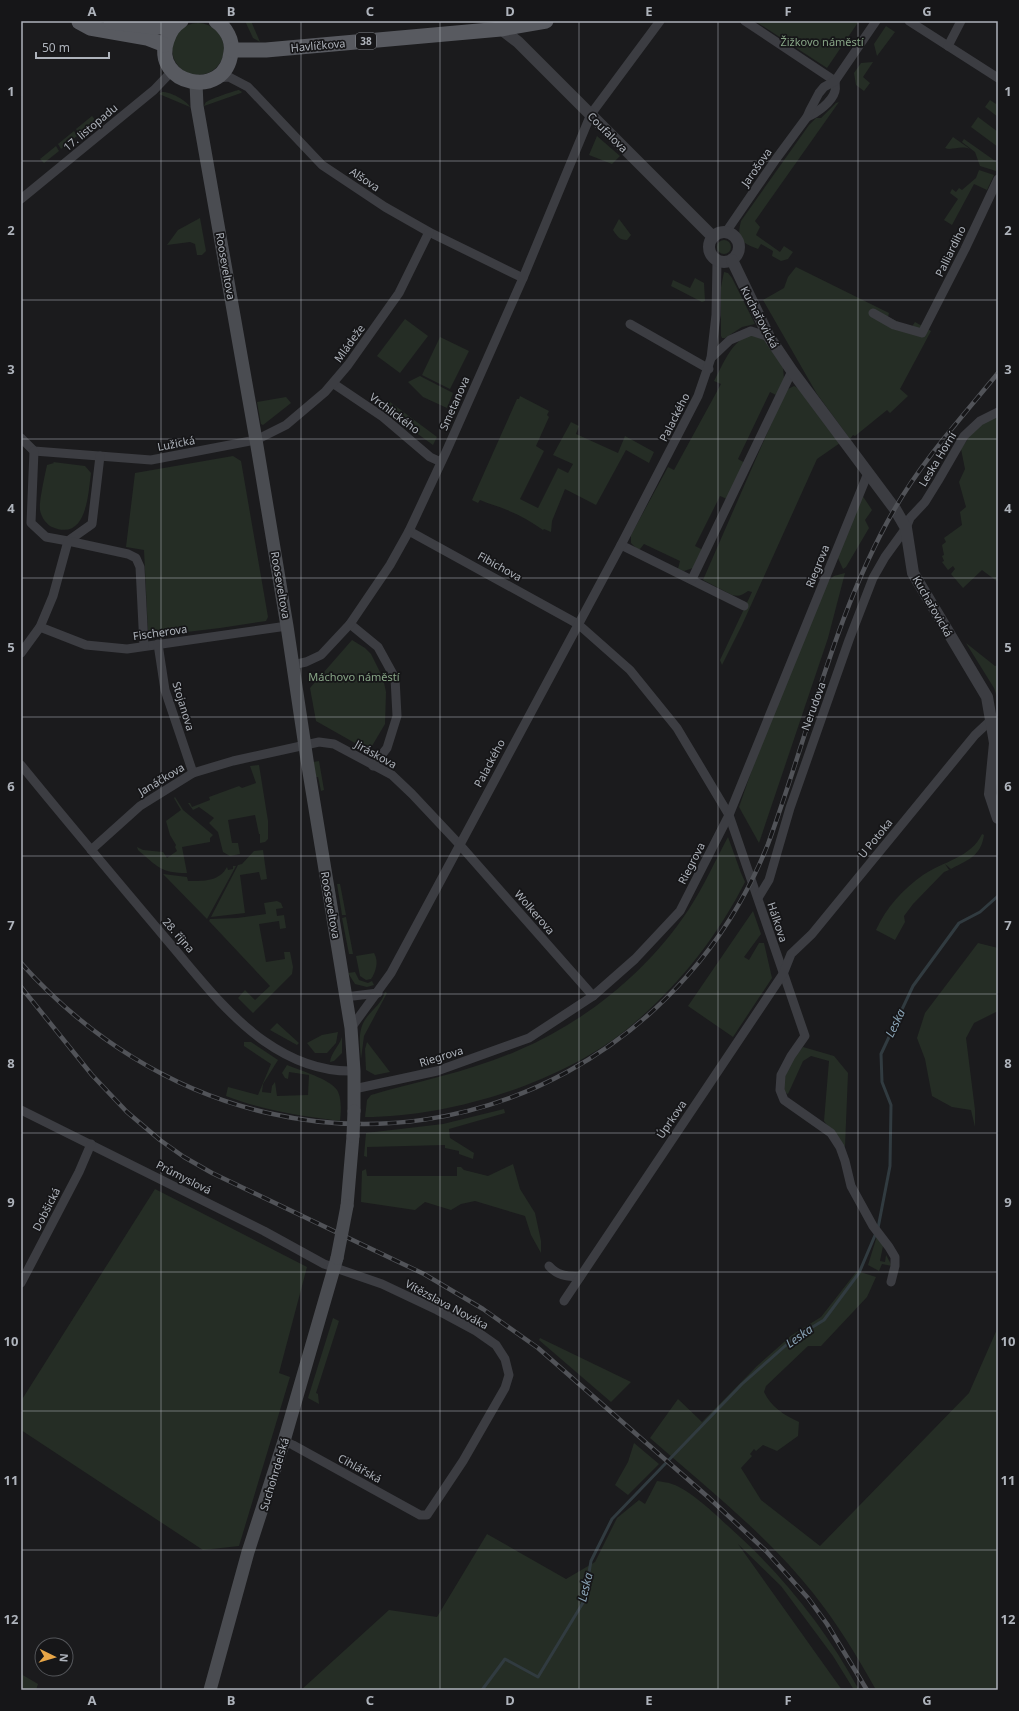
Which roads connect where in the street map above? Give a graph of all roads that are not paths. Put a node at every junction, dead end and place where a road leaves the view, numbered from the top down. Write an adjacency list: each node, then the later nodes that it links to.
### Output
1 (79, 21): 12 (main road)
2 (104, 21): 10 (main road)
3 (217, 21): 14 (main road)
4 (546, 21): 11 (main road, 38)
5 (660, 21): 20 (street, Smetanova)
6 (745, 21): 18 (street)
7 (876, 21): 18 (street, Jarošova)
8 (909, 21): 13 (street)
9 (961, 21): 13 (street)
10 (177, 24): 12 (main road)
11 (497, 25): 14 (main road, Havlíčkova / 38); 20 (street, Coufalova)
12 (165, 45): 15 (main road)
13 (948, 46): 17 (street)
14 (232, 50): 16 (main road)
15 (173, 70): 19 (main road); 22 (street, 17. listopadu)
16 (216, 78): 19 (main road); 23 (street, Alšova)
17 (998, 78)
18 (836, 81): 24 (street, Jarošova)
19 (196, 83): 38 (main road, Rooseveltova)
20 (591, 114): 25 (street, Coufalova); 28 (street, Smetanova)
21 (998, 179): 29 (street, Palliardiho)
22 (21, 199)
23 (429, 232): 28 (street, Alšova); 35 (street, Mládeže)
24 (726, 232): 25 (street); 26 (street)
25 (713, 237): 27 (street)
26 (732, 260): 27 (street); 31 (street, Kuchařovická)
27 (717, 261): 32 (street, Palackého)
28 (523, 278): 41 (street, Smetanova)
29 (873, 313)
30 (630, 324): 33 (street)
31 (769, 337): 32 (street); 34 (street, Kuchařovická)
32 (711, 358): 33 (street, Palackého)
33 (709, 369): 46 (street, Palackého)
34 (792, 371): 42 (street, Kuchařovická); 47 (street)
35 (334, 384): 38 (street, Mládeže); 41 (street, Vrchlického)
36 (998, 412): 43 (street, Leska Horní)
37 (21, 438): 39 (street)
38 (256, 440): 40 (street, Lužická); 51 (main road, Rooseveltova)
39 (34, 451): 40 (street, Lužická); 45 (street)
40 (100, 456): 45 (street)
41 (441, 462): 44 (street, Smetanova)
42 (868, 473): 43 (street, Kuchařovická); 62 (street, Riegrova)
43 (906, 528): 57 (street, Kuchařovická); 66 (street, Nerudova)
44 (409, 530): 49 (street, Smetanova); 50 (street, Fibichova)
45 (68, 541): 52 (street); 54 (street)
46 (621, 545): 47 (street); 50 (street, Palackého)
47 (692, 579): 48 (street)
48 (744, 606)
49 (350, 624): 56 (street, Smetanova); 60 (street)
50 (578, 624): 62 (street, Hálkova); 64 (street, Palackého)
51 (287, 626): 53 (street, Fischerova); 56 (main road, Rooseveltova)
52 (40, 627): 54 (street, Fischerova); 55 (street)
53 (158, 644): 54 (street, Fischerova); 61 (street, Stojanova)
54 (144, 646)
55 (21, 653)
56 (292, 665): 58 (main road, Rooseveltova)
57 (991, 720): 63 (street, Kuchařovická); 67 (street, U Potoka)
58 (305, 746): 60 (street, Jiráskova); 61 (street, Janáčkova); 70 (main road, Rooseveltova)
59 (21, 765): 65 (street, 28. října)
60 (373, 766): 64 (street, Jiráskova)
61 (193, 773): 65 (street, Janáčkova)
62 (728, 815): 66 (street, Hálkova); 69 (street, Riegrova)
63 (998, 818)
64 (459, 844): 68 (street, Palackého); 69 (street, Wolkerova)
65 (91, 850): 72 (street, 28. října)
66 (758, 898): 67 (street, Hálkova)
67 (783, 974): 79 (street, Úprkova); 80 (street, Hálkova)
68 (378, 993): 70 (street); 71 (street, Palackého)
69 (593, 996): 73 (street, Riegrova)
70 (345, 997): 71 (main road, Rooseveltova)
71 (351, 1028): 72 (main road, Rooseveltova)
72 (354, 1071): 73 (main road, Rooseveltova)
73 (354, 1089): 76 (main road, Rooseveltova, bridge)
74 (21, 1110): 75 (street, Průmyslová)
75 (91, 1144): 77 (street, Průmyslová); 81 (street, Dobšická)
76 (347, 1206): 77 (main road, Suchohrdelská, bridge)
77 (336, 1263): 83 (main road, Suchohrdelská); 84 (street, Vítězslava Nováka)
78 (549, 1266): 79 (street)
79 (580, 1278): 82 (street, Úprkova)
80 (891, 1282)
81 (21, 1283)
82 (564, 1301)
83 (284, 1441): 84 (street, Cihlářská); 85 (main road, Suchohrdelská)
84 (425, 1516)
85 (210, 1690)

